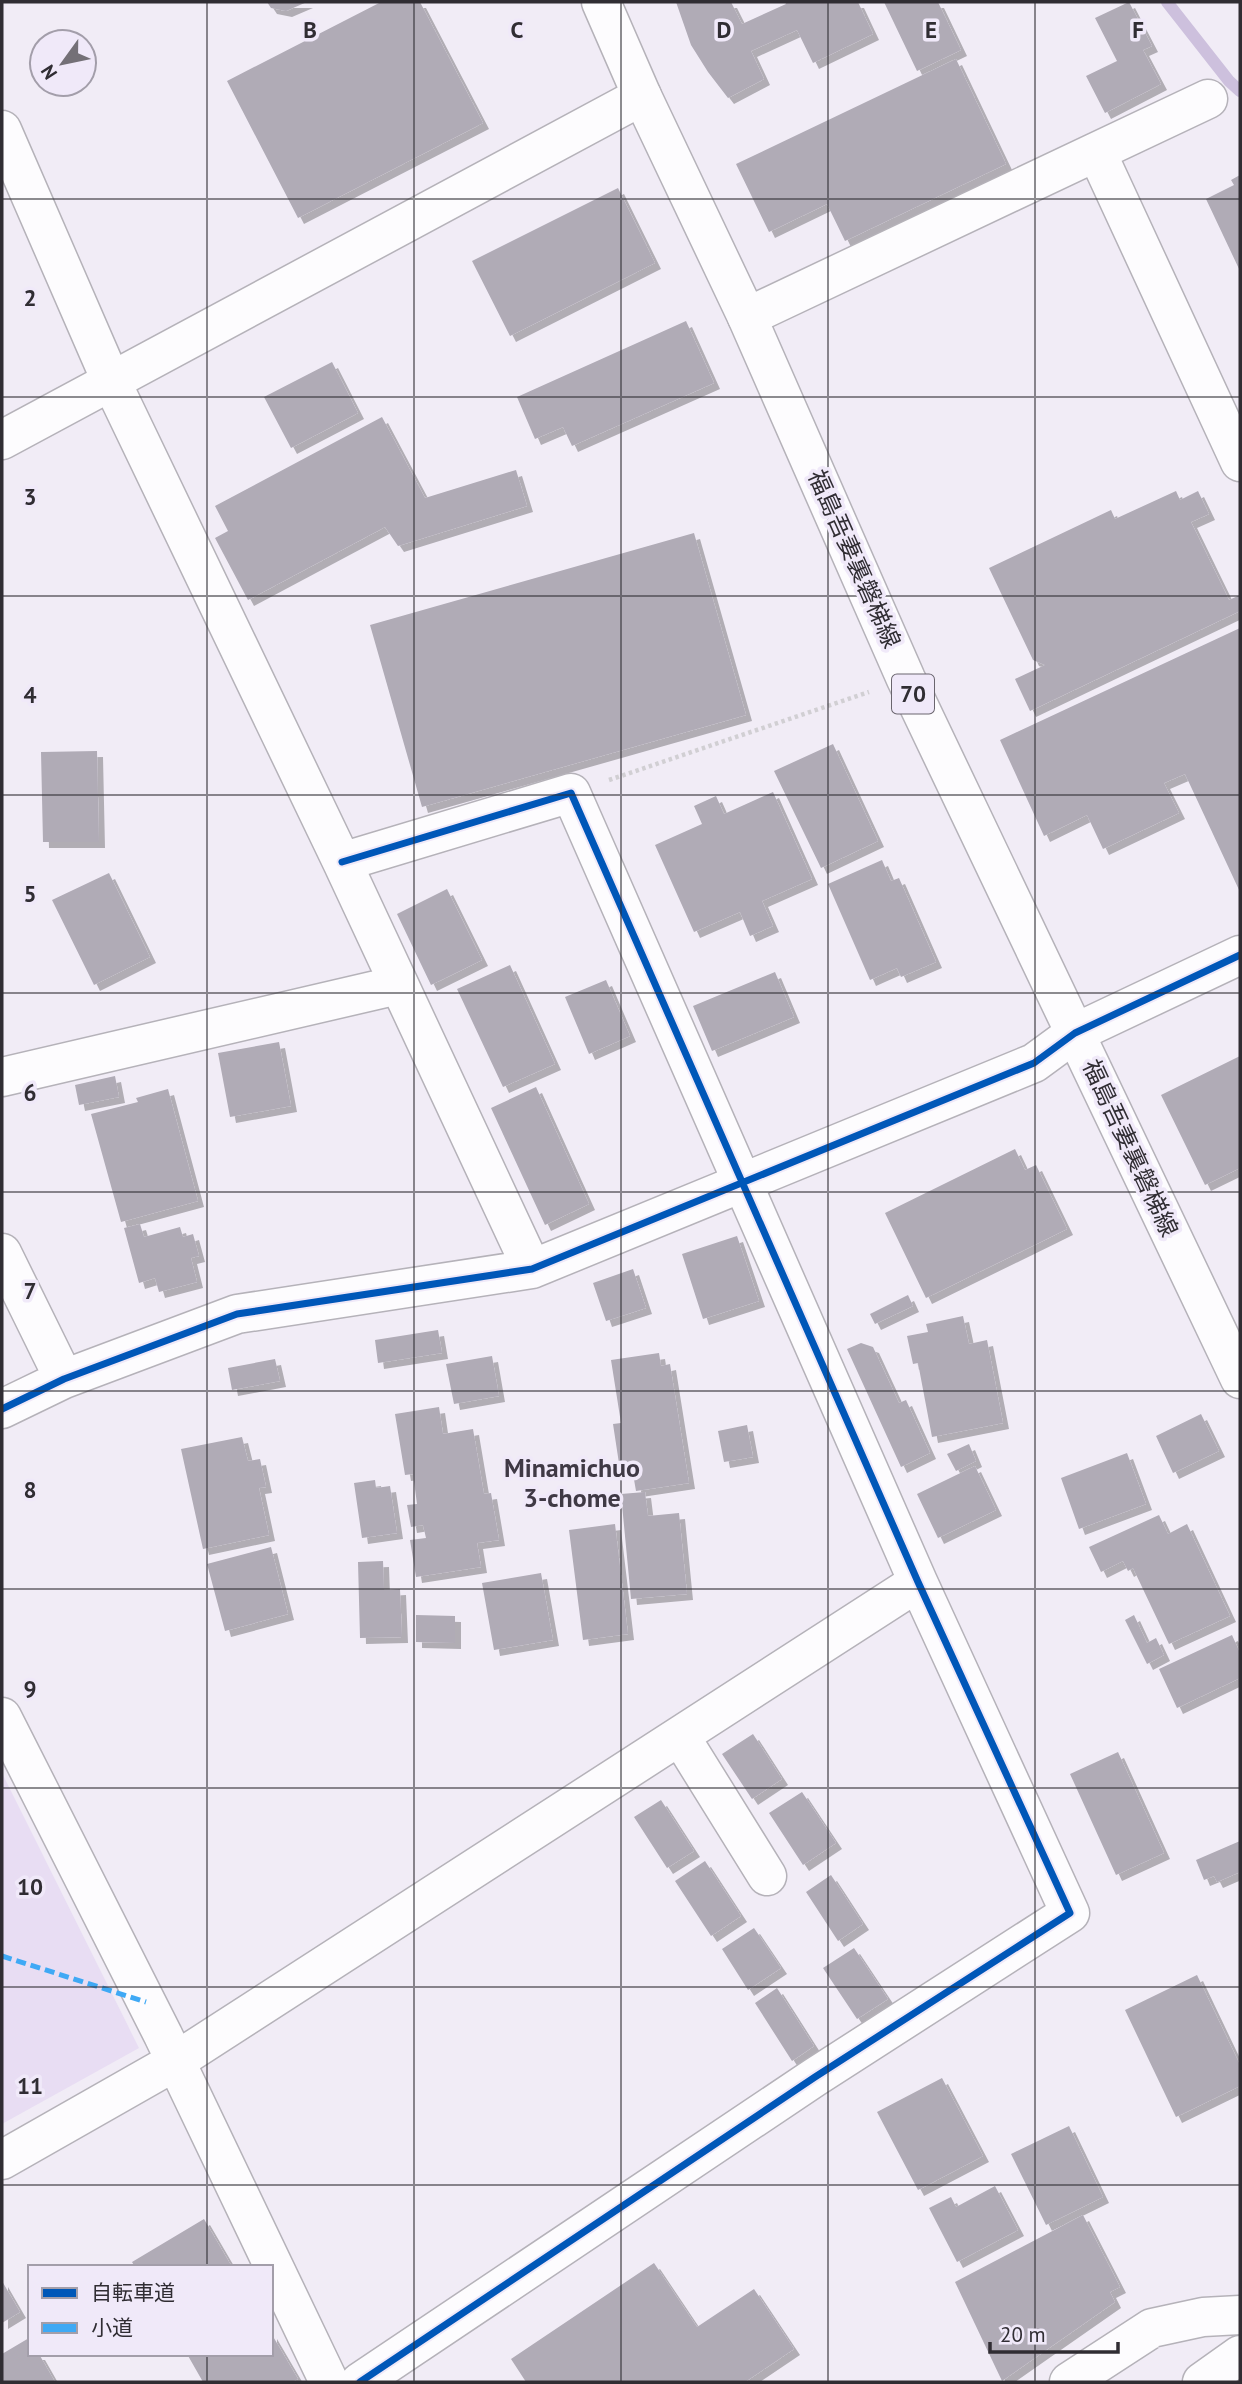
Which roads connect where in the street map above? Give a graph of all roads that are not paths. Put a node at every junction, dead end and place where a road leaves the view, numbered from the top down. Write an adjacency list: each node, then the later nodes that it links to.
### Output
1 (601, 2): 2 (main road, 福島吾妻裏磐梯線 / 70)
2 (642, 96): 6 (main road, 福島吾妻裏磐梯線 / 70); 7 (main road)
3 (1208, 99): 5 (main road)
4 (2, 130): 7 (main road)
5 (1097, 153): 6 (main road); 9 (main road)
6 (747, 317): 13 (main road, 福島吾妻裏磐梯線 / 70)
7 (112, 383): 8 (main road); 10 (main road)
8 (2, 440)
9 (1240, 462)
10 (342, 862): 12 (main road); 15 (main road)
11 (1240, 955): 13 (main road)
12 (398, 985): 14 (main road); 17 (main road)
13 (1075, 1033): 15 (main road); 19 (main road, 福島吾妻裏磐梯線 / 70)
14 (2, 1077)
15 (741, 1182): 17 (main road); 21 (main road)
16 (2, 1253): 18 (main road)
17 (531, 1269): 18 (main road)
18 (64, 1379): 20 (main road)
19 (1240, 1379)
20 (2, 1409)
21 (918, 1582): 23 (main road); 32 (main road)
22 (2, 1717): 25 (main road)
23 (680, 1736): 24 (main road); 25 (main road)
24 (767, 1876)
25 (176, 2061): 26 (main road); 27 (main road)
26 (2, 2160)
27 (272, 2265)
28 (273, 2267): 31 (main road)
29 (1240, 2315): 33 (main road)
30 (1240, 2355): 34 (main road)
31 (329, 2382)
32 (360, 2382)
33 (1069, 2382)
34 (1202, 2382)

